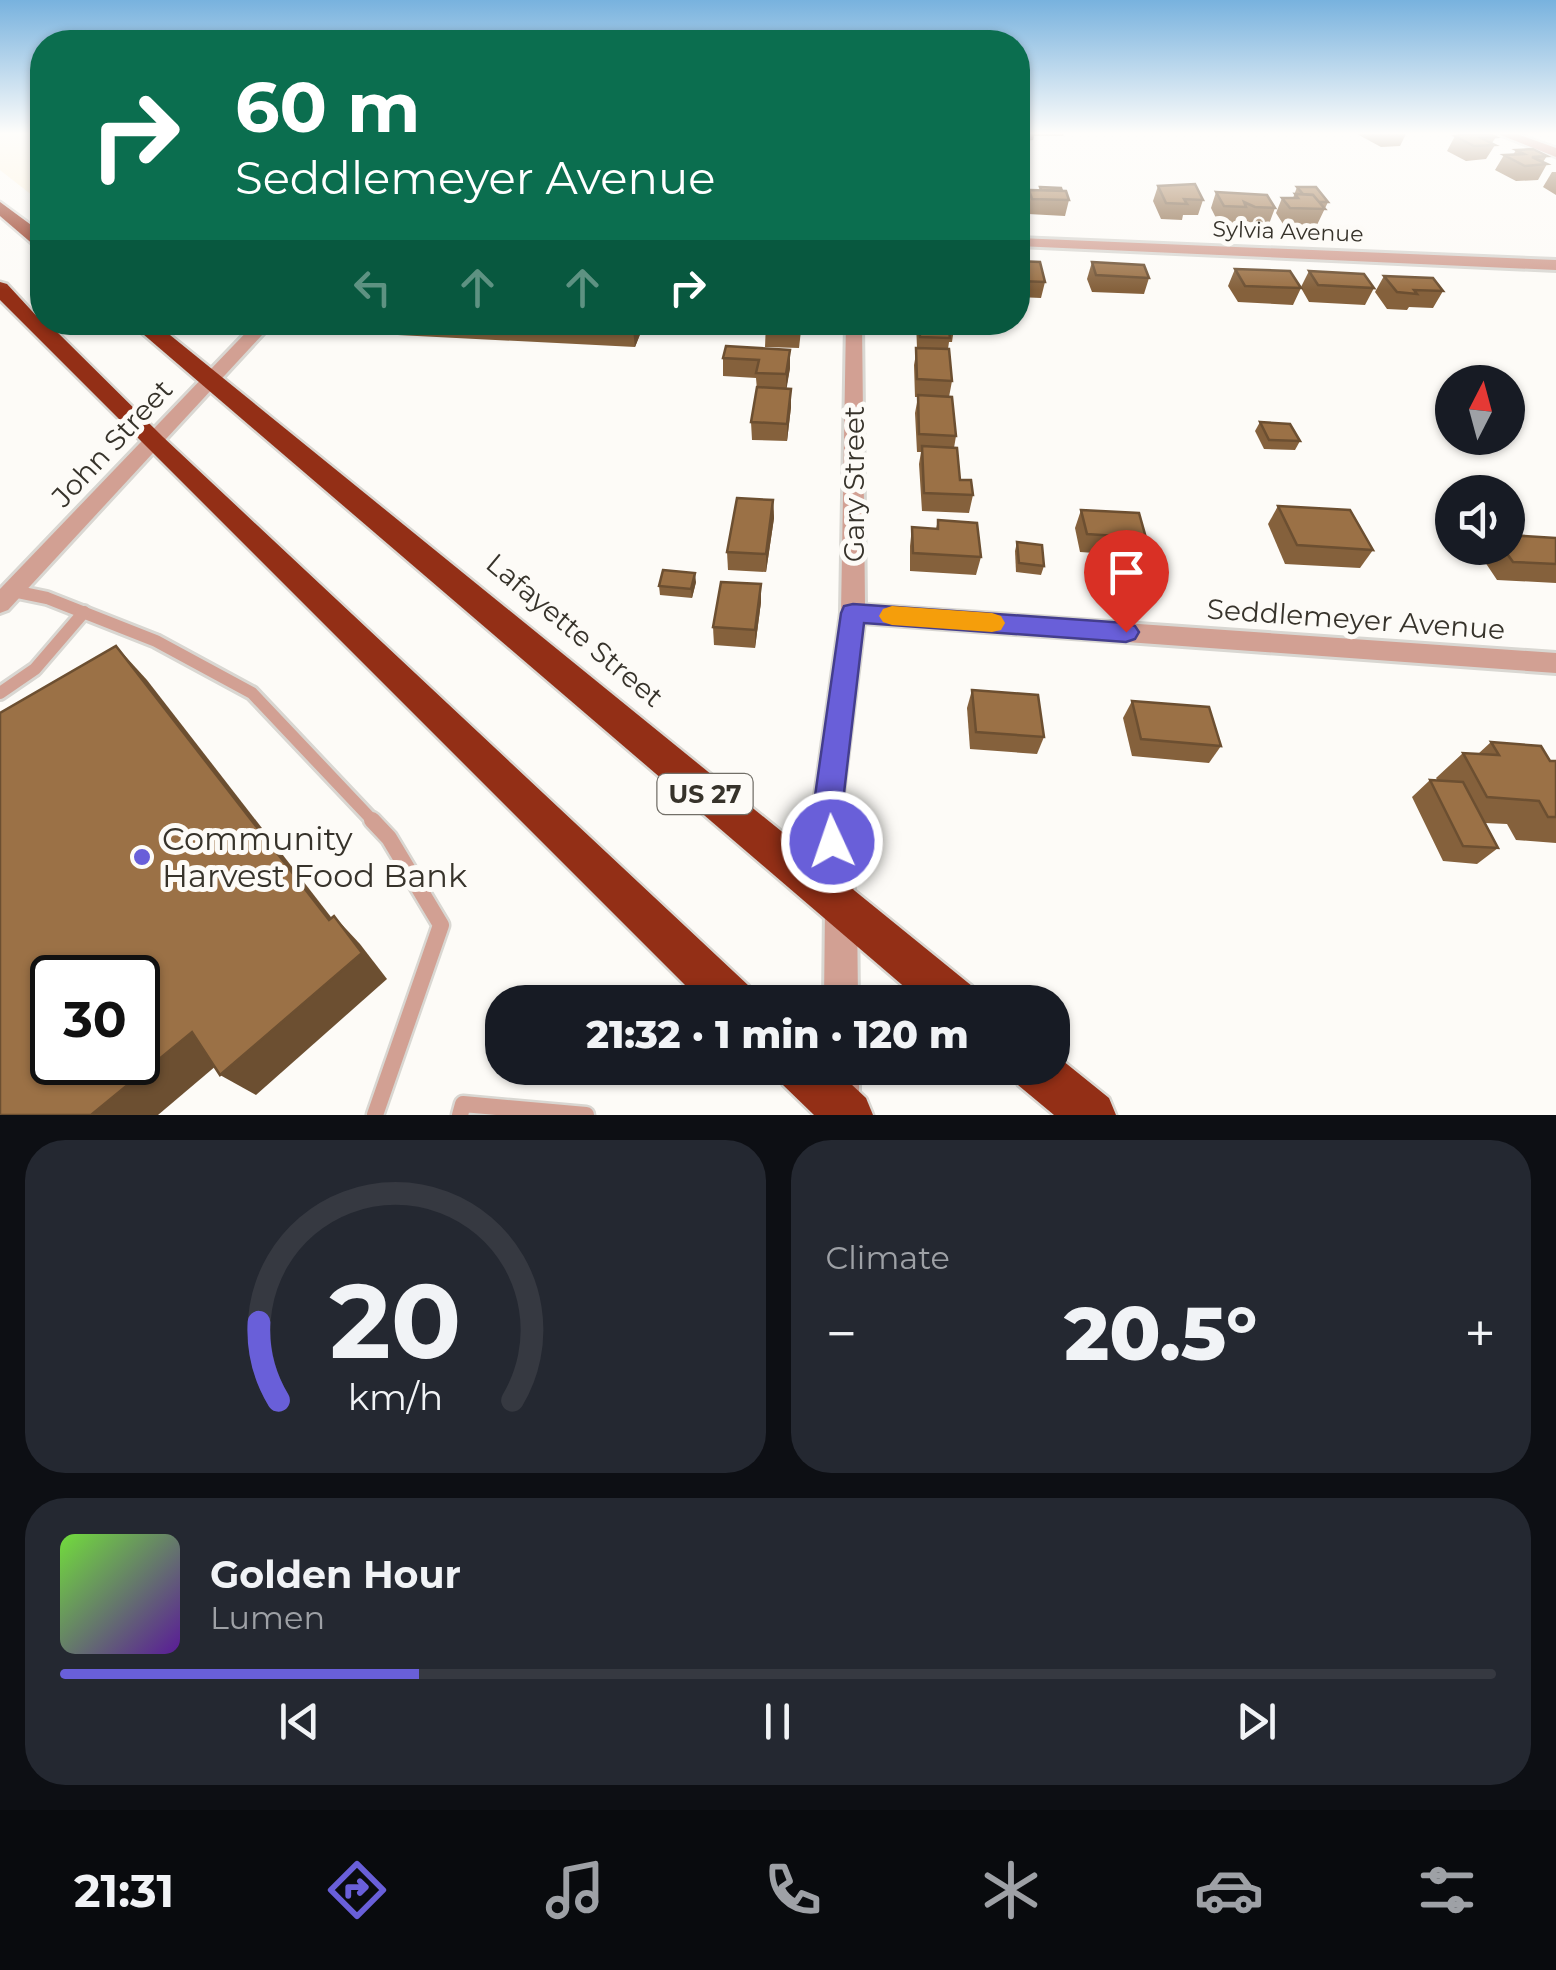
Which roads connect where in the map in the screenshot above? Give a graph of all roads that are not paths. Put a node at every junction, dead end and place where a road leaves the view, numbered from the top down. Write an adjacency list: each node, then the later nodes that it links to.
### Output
1 (0, 207): 2 (highway)
2 (30, 232)
3 (1030, 243): 4 (street, Sylvia Avenue)
4 (1556, 265)
5 (0, 288): 6 (highway)
6 (30, 318)
7 (46, 335): 12 (highway)
8 (156, 335): 11 (highway, Lafayette Street / US 27)
9 (254, 335): 11 (street, John Street)
10 (854, 335): 15 (street, Gary Street)
11 (211, 381): 12 (street, John Street); 18 (highway, Lafayette Street / US 27)
12 (154, 444): 13 (street, John Street); 19 (highway)
13 (6, 597): 14 (lane)
14 (84, 612): 17 (lane); 25 (lane)
15 (853, 613): 16 (street, Seddlemeyer Avenue); 18 (street, Gary Street)
16 (1556, 663)
17 (0, 693)
18 (841, 908): 20 (street, Gary Street); 21 (highway, Lafayette Street / US 27)
19 (715, 985)
20 (841, 985)
21 (935, 985)
22 (822, 1085): 24 (highway)
23 (1055, 1085): 28 (highway)
24 (843, 1101)
25 (375, 1115)
26 (460, 1115): 27 (lane)
27 (586, 1115)
28 (1092, 1115)

